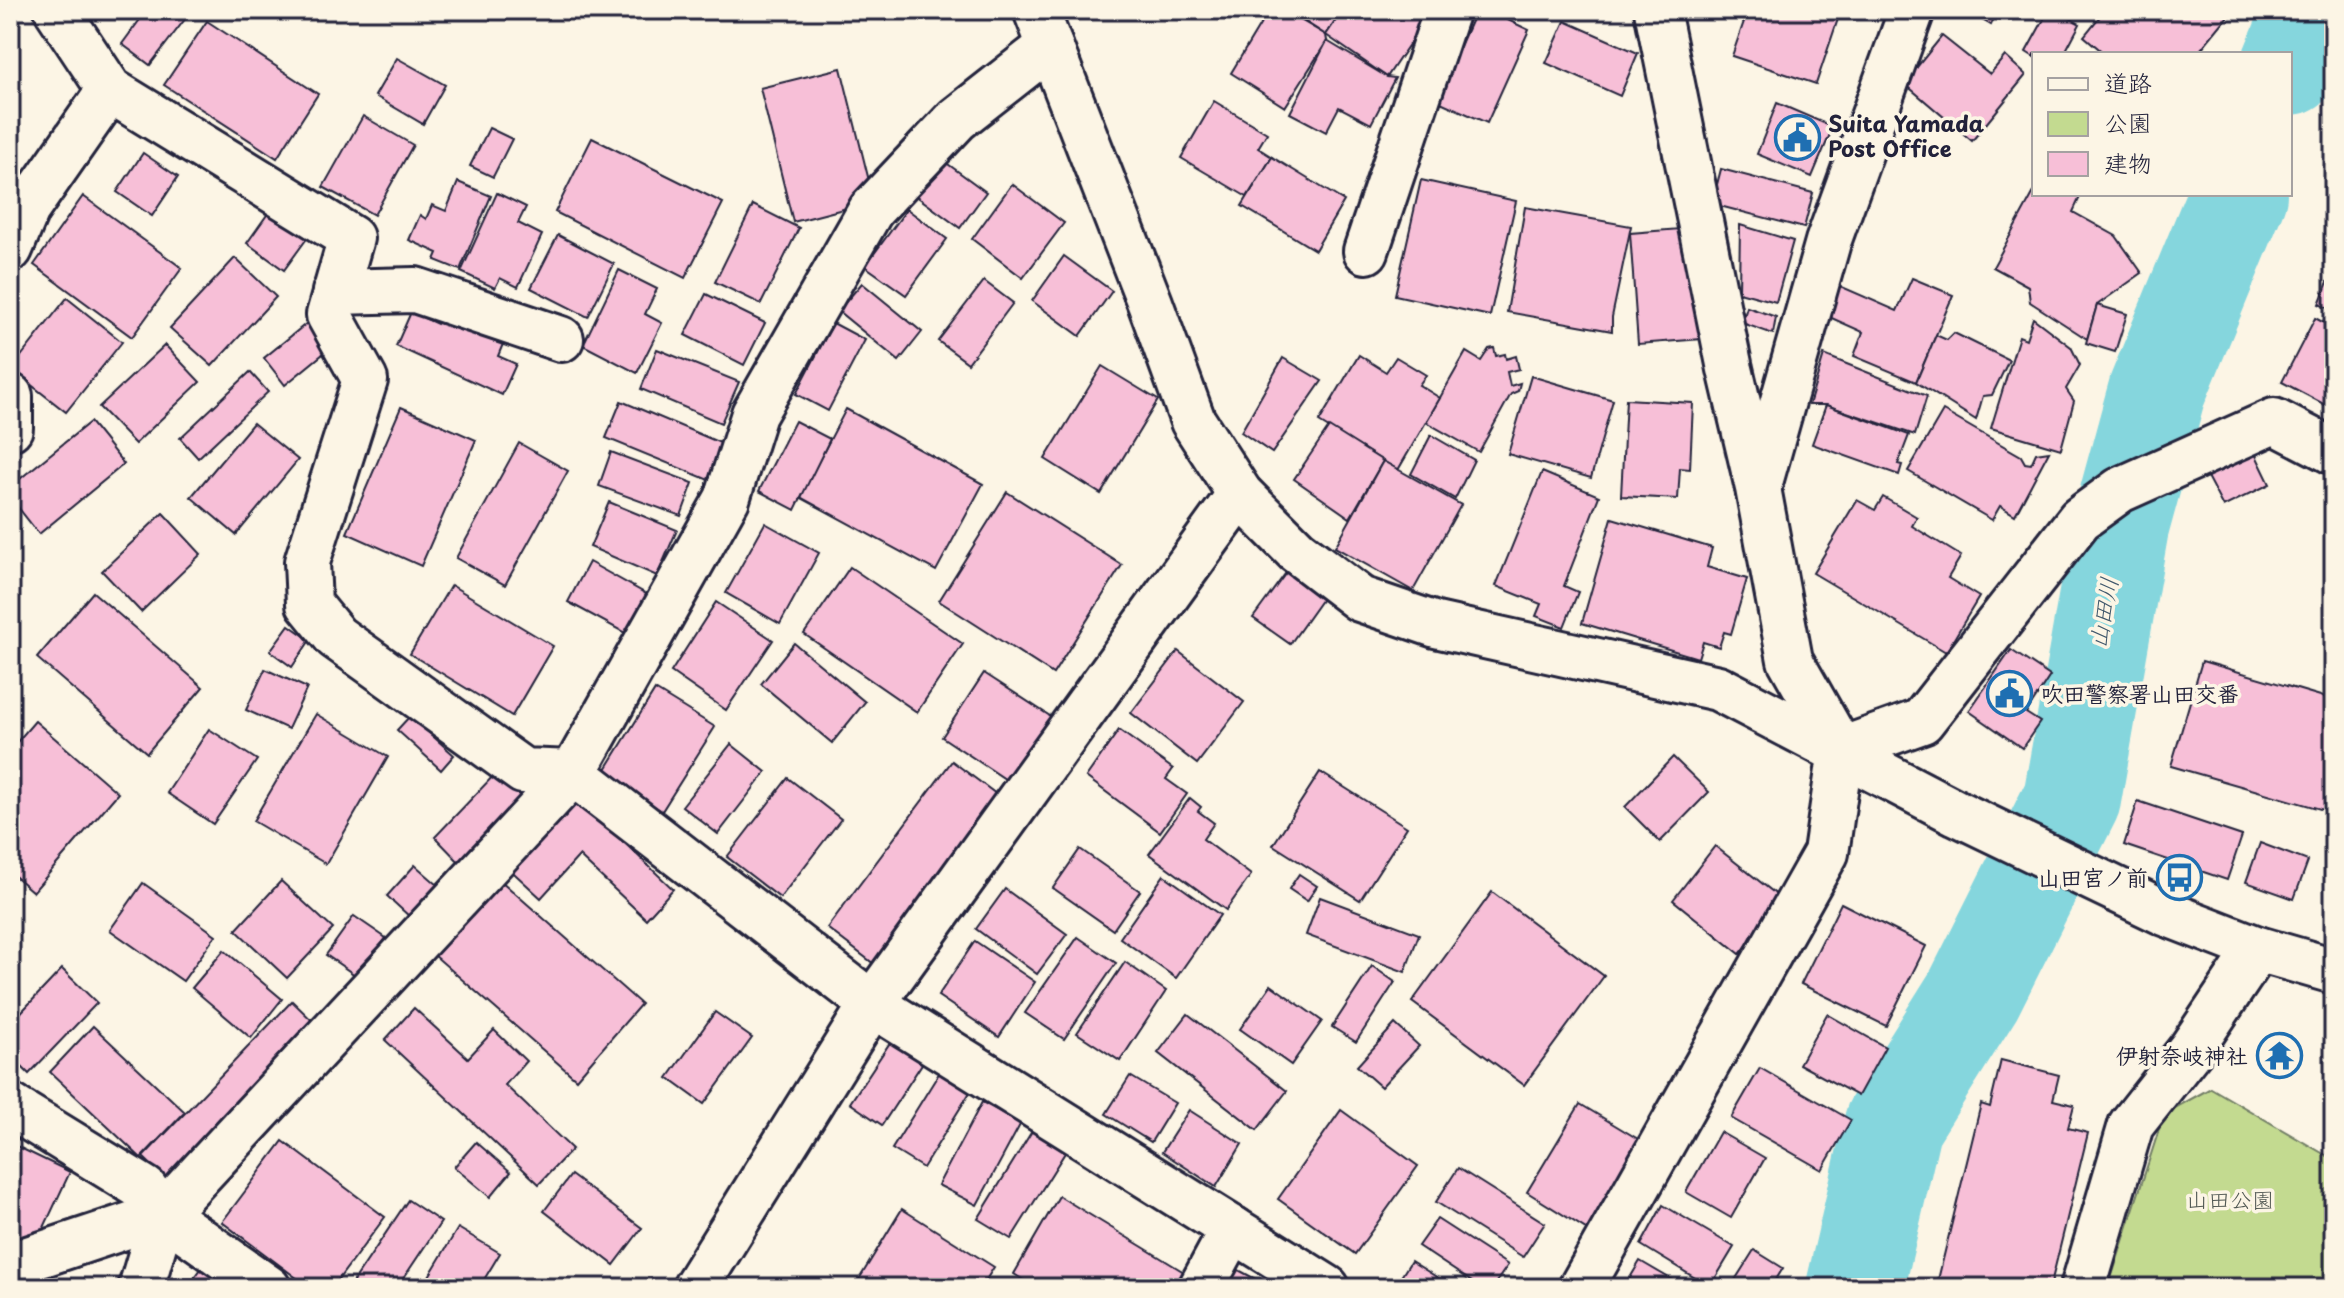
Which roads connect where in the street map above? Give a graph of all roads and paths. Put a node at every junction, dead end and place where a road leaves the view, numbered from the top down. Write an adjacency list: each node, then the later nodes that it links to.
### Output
1 (57, 10): 6 (street)
2 (1447, 10): 8 (street)
3 (1657, 10): 14 (street)
4 (1912, 10): 14 (street)
5 (1043, 28): 15 (street); 17 (street)
6 (110, 90): 7 (street); 9 (street)
7 (10, 249)
8 (1366, 251)
9 (335, 292): 10 (street); 17 (street)
10 (561, 339)
11 (10, 396): 12 (street)
12 (10, 428)
13 (2334, 452): 16 (street)
14 (1758, 488): 16 (street)
15 (1240, 494): 16 (street); 20 (street)
16 (1841, 750): 18 (street); 30 (street)
17 (573, 773): 20 (street); 22 (street)
18 (2258, 949): 19 (street); 31 (street)
19 (2334, 971)
20 (872, 1004): 23 (street); 27 (street)
21 (10, 1106): 22 (street)
22 (163, 1214): 24 (street); 25 (street); 26 (street)
23 (1233, 1229): 28 (street); 29 (street)
24 (10, 1265)
25 (141, 1288)
26 (268, 1288)
27 (695, 1288)
28 (1201, 1288)
29 (1327, 1288)
30 (1581, 1288)
31 (2083, 1288)

